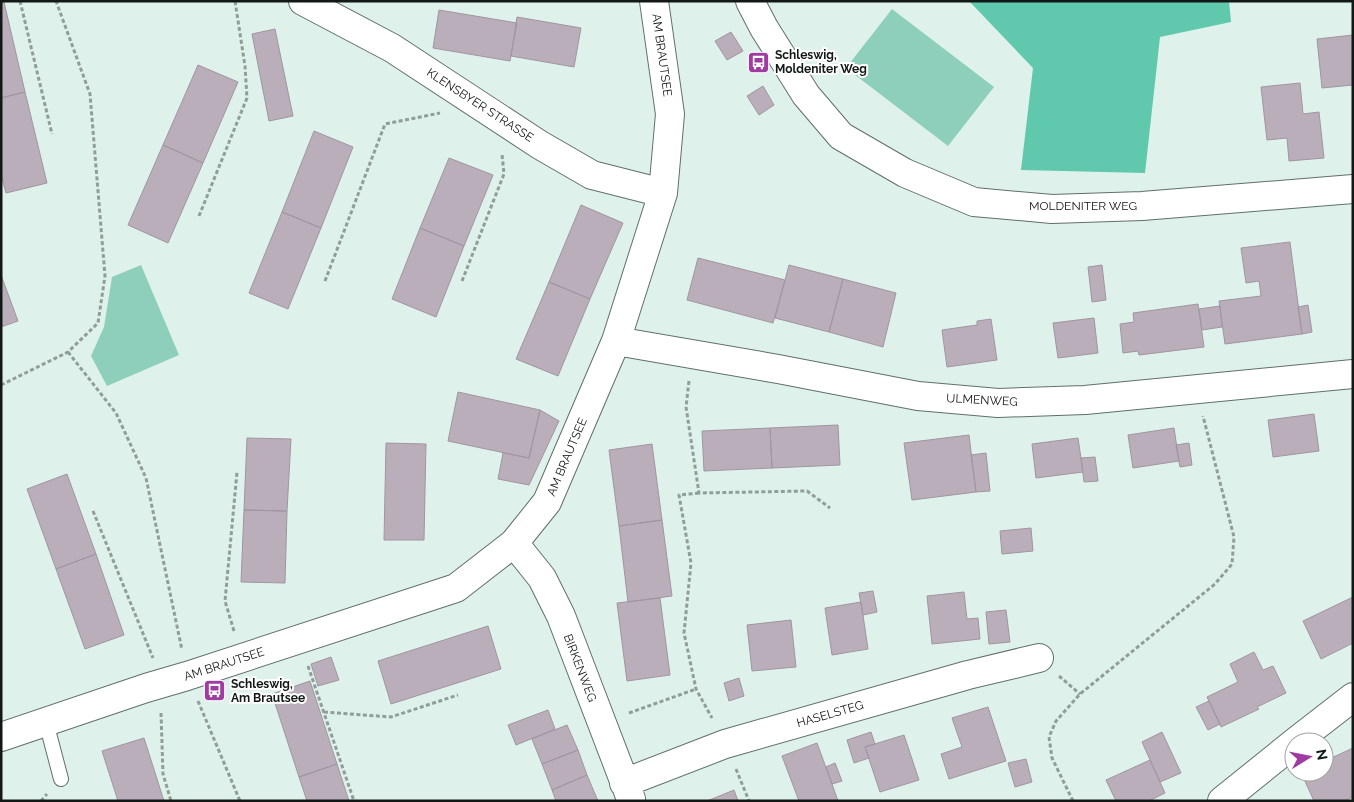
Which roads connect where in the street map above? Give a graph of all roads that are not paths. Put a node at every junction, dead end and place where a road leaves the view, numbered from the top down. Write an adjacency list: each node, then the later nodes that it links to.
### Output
1 (303, 1): 5 (street, KLENSBYER STRASSE)
2 (654, 1): 5 (street, AM BRAUTSEE)
3 (750, 1): 4 (street, MOLDENITER WEG)
4 (1353, 189)
5 (663, 194): 6 (street, AM BRAUTSEE)
6 (616, 341): 7 (street, ULMENWEG); 8 (street, AM BRAUTSEE)
7 (1353, 374)
8 (514, 543): 11 (street, AM BRAUTSEE); 16 (street, BIRKENWEG)
9 (1039, 658): 16 (street, HASELSTEG)
10 (1353, 697): 12 (street)
11 (46, 722): 13 (street, AM BRAUTSEE); 15 (lane)
12 (1307, 732)
13 (1, 737)
14 (1284, 750): 17 (street)
15 (61, 779)
16 (628, 792)
17 (1222, 801)

